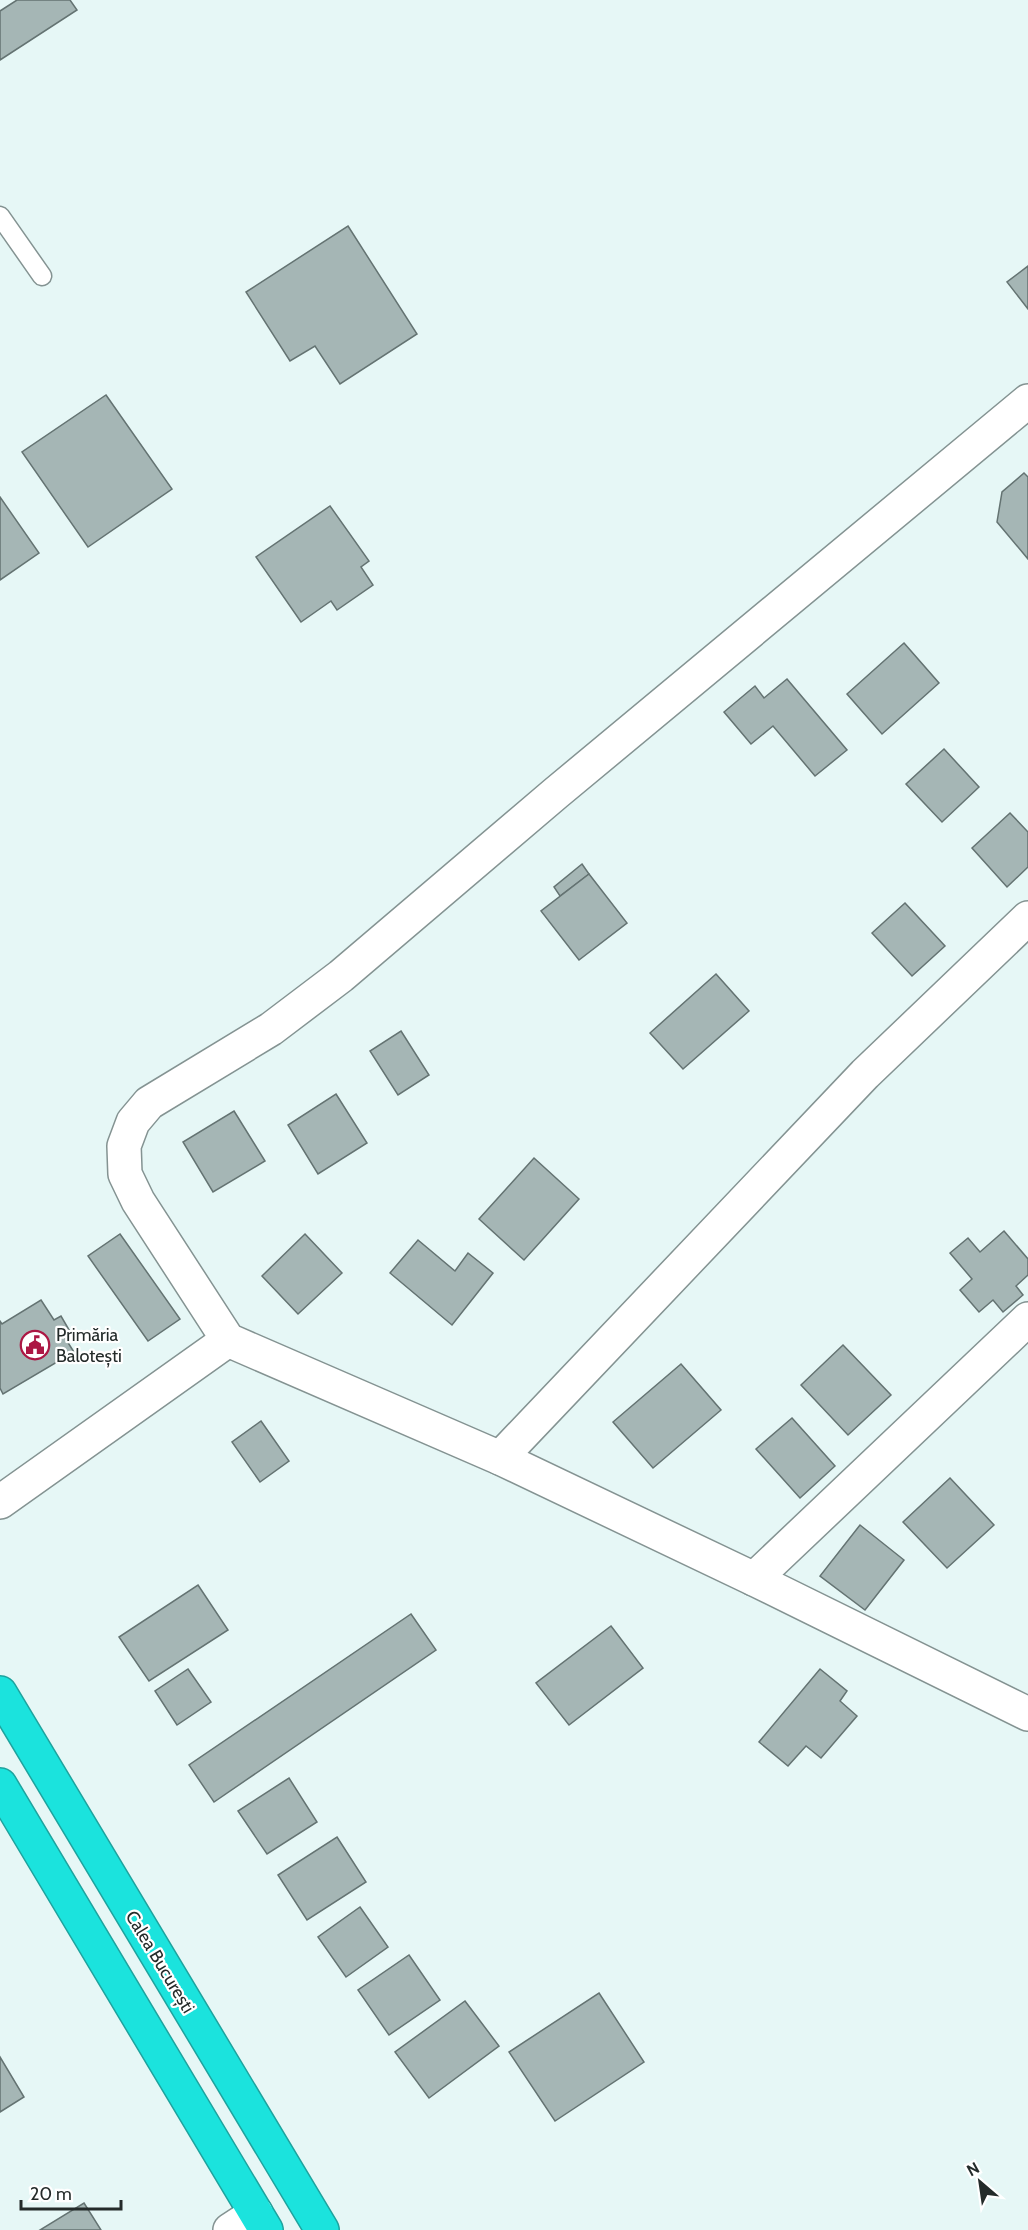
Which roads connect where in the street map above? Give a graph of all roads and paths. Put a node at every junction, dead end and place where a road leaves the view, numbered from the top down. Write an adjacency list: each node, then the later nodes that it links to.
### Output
1 (0, 216): 2 (lane)
2 (42, 276)
3 (1028, 401): 6 (street)
4 (1028, 918): 7 (street)
5 (1028, 1319): 9 (street)
6 (228, 1340): 7 (street); 8 (street)
7 (500, 1458): 9 (street)
8 (0, 1502)
9 (754, 1579): 11 (street)
10 (0, 1693): 14 (highway, Calea București)
11 (1028, 1714)
12 (0, 1785): 13 (highway)
13 (251, 2224)
14 (322, 2230)

